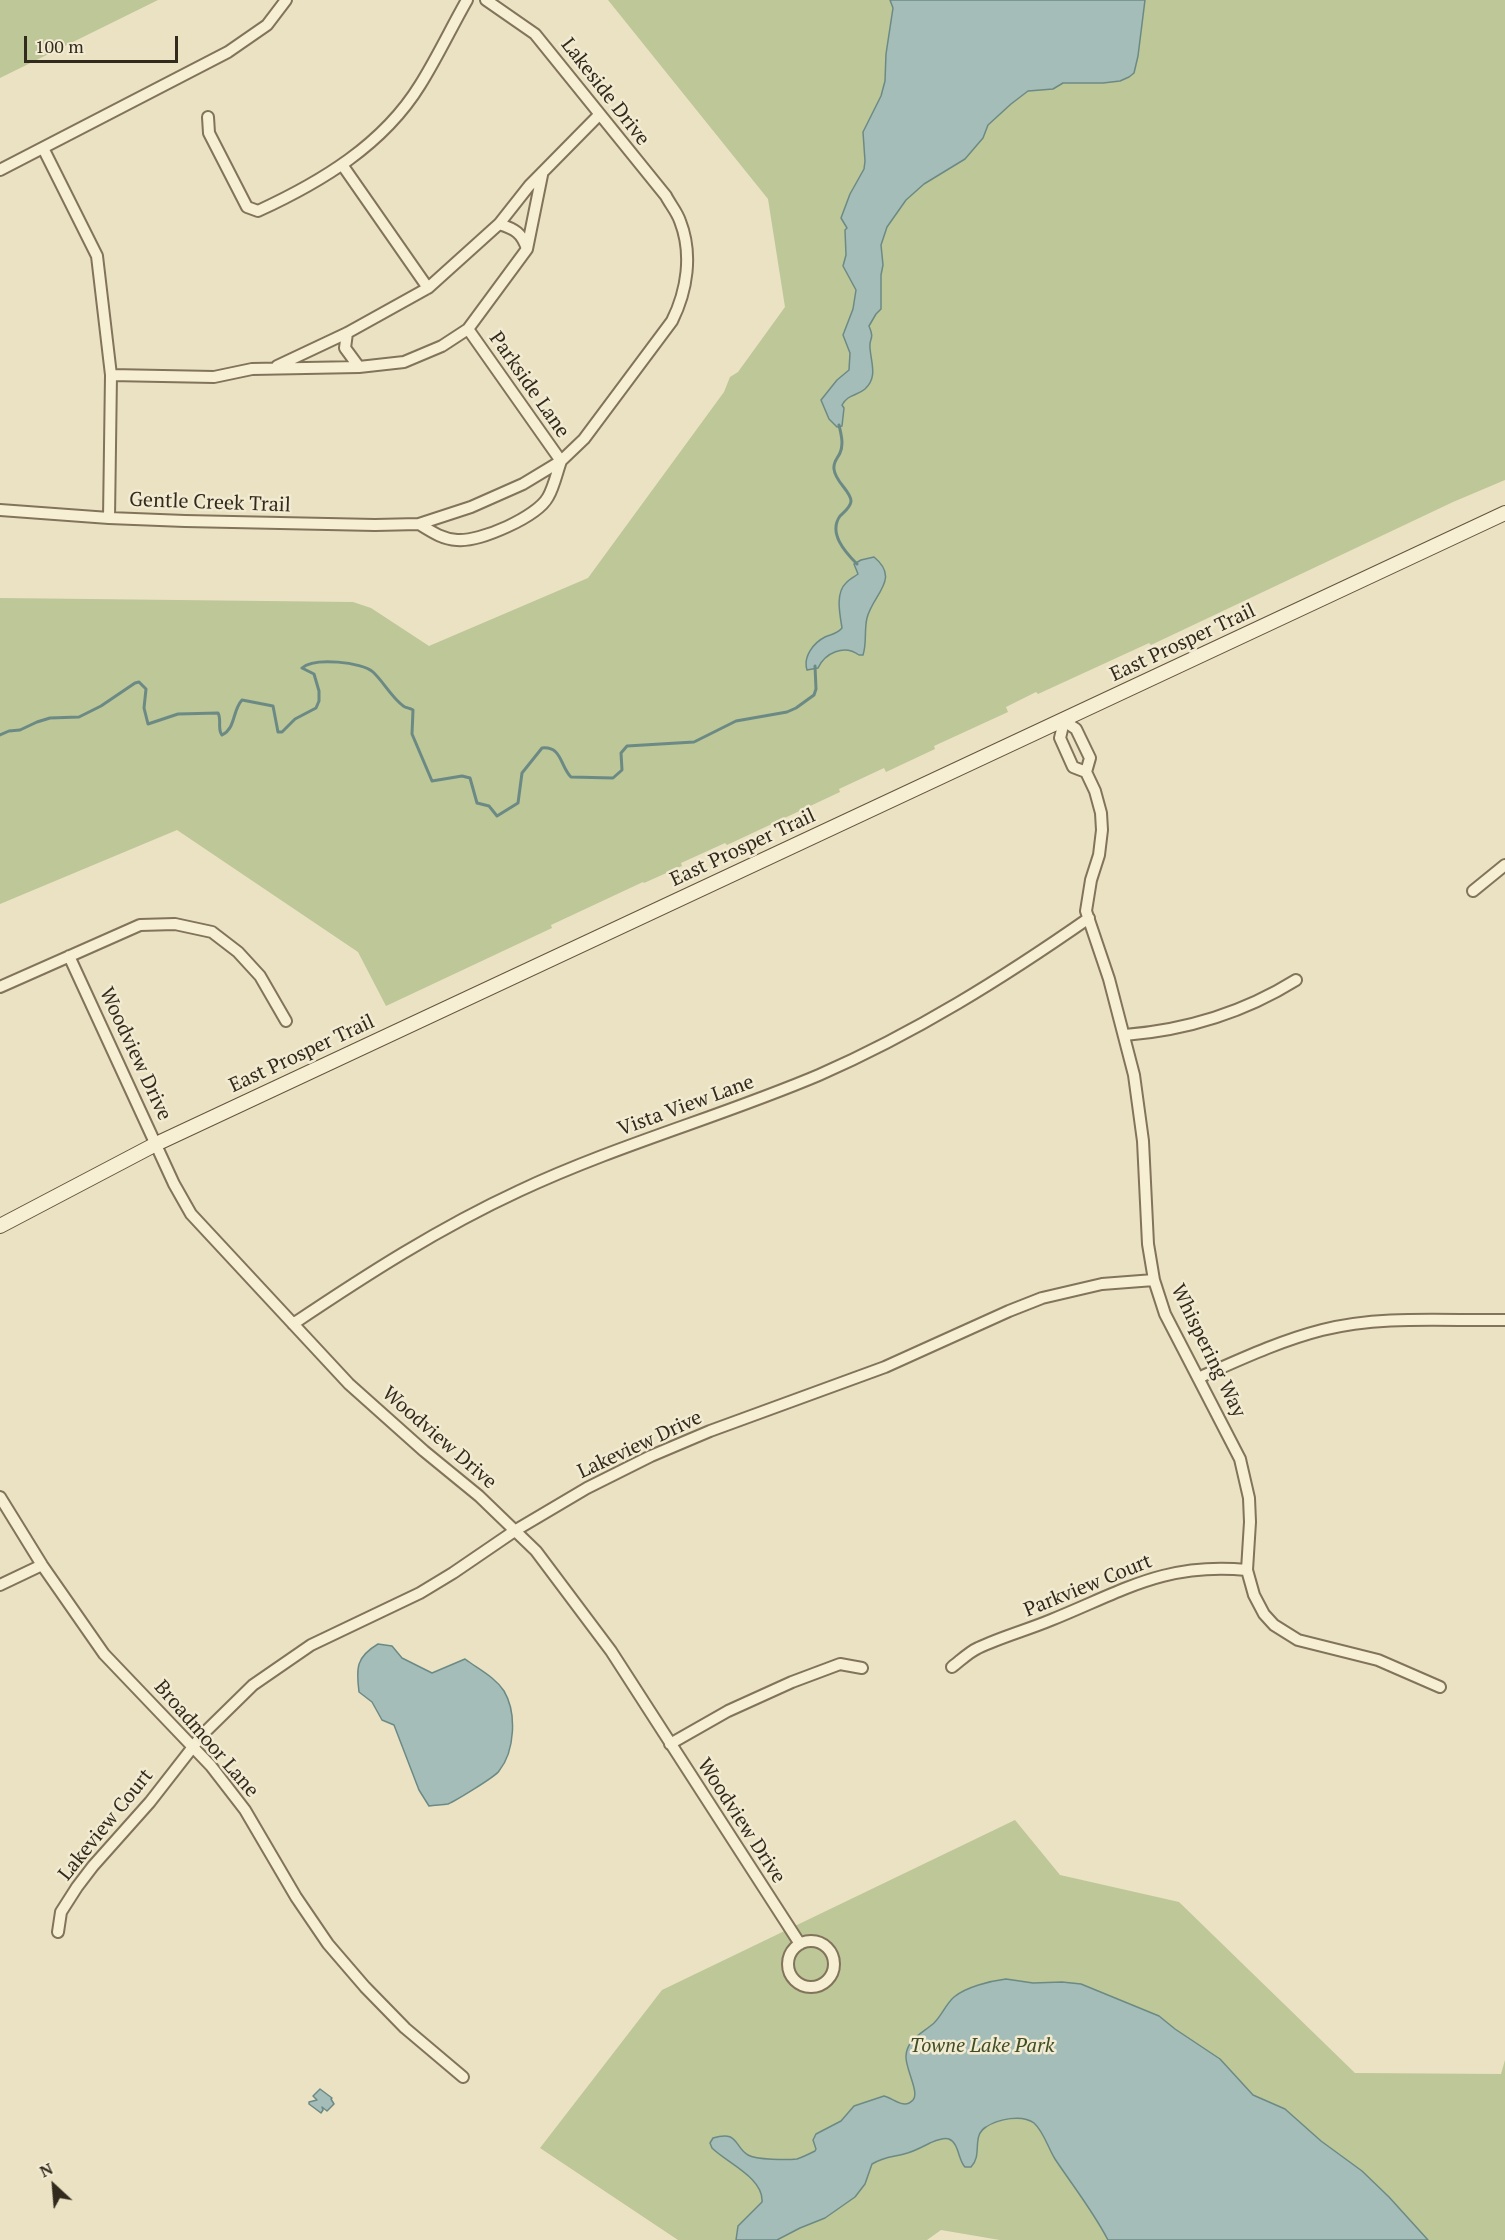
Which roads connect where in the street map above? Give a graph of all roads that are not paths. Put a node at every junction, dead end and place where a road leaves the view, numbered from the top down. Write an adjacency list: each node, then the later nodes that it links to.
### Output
1 (286, 0): 6 (street)
2 (467, 0): 7 (street)
3 (486, 0): 4 (street, Lakeside Drive)
4 (599, 115): 9 (street); 10 (street, Lakeside Drive)
5 (208, 117): 7 (street)
6 (44, 148): 8 (street); 18 (street)
7 (343, 166): 13 (street)
8 (0, 171)
9 (542, 175): 11 (street); 12 (street)
10 (680, 221): 19 (street, Gentle Creek Trail)
11 (499, 224): 12 (street); 13 (street)
12 (527, 249): 14 (street)
13 (428, 288): 15 (street)
14 (468, 329): 16 (street); 19 (street, Parkside Lane)
15 (347, 333): 16 (street); 17 (street)
16 (359, 367): 17 (street)
17 (273, 368): 18 (street)
18 (111, 375): 22 (street)
19 (561, 461): 23 (street, Gentle Creek Trail); 23 (street, Gentle Creek Trail)
20 (0, 510): 22 (street, Gentle Creek Trail)
21 (1505, 513): 24 (main road, East Prosper Trail)
22 (109, 518): 23 (street, Gentle Creek Trail)
23 (419, 524)
24 (1064, 721): 25 (street, Whispering Way); 25 (street, Whispering Way); 34 (main road, East Prosper Trail)
25 (1086, 772): 28 (street, Whispering Way)
26 (1505, 865): 27 (street)
27 (1473, 891)
28 (1089, 918): 33 (street, Whispering Way); 38 (street, Vista View Lane)
29 (69, 956): 31 (street); 32 (street); 34 (street, Woodview Drive)
30 (1296, 980): 33 (street)
31 (0, 987)
32 (286, 1021)
33 (1125, 1035): 36 (street, Whispering Way)
34 (156, 1144): 35 (main road, East Prosper Trail); 38 (street, Woodview Drive)
35 (0, 1226)
36 (1154, 1280): 39 (street, Whispering Way); 41 (street, Lakeview Drive)
37 (1505, 1320): 39 (street)
38 (293, 1324): 41 (street, Woodview Drive)
39 (1198, 1378): 43 (street, Whispering Way)
40 (0, 1497): 42 (street, Broadmoor Lane)
41 (516, 1530): 48 (street, Woodview Drive); 49 (street, Lakeview Drive)
42 (42, 1565): 44 (street); 49 (street, Broadmoor Lane)
43 (1247, 1570): 45 (street, Parkview Court); 47 (street, Whispering Way)
44 (0, 1585)
45 (952, 1667)
46 (862, 1668): 48 (street)
47 (1440, 1687)
48 (670, 1744): 51 (street, Woodview Drive)
49 (192, 1746): 50 (street, Lakeview Court); 52 (street, Broadmoor Lane)
50 (58, 1932)
51 (800, 1944): 51 (street)
52 (463, 2077)

